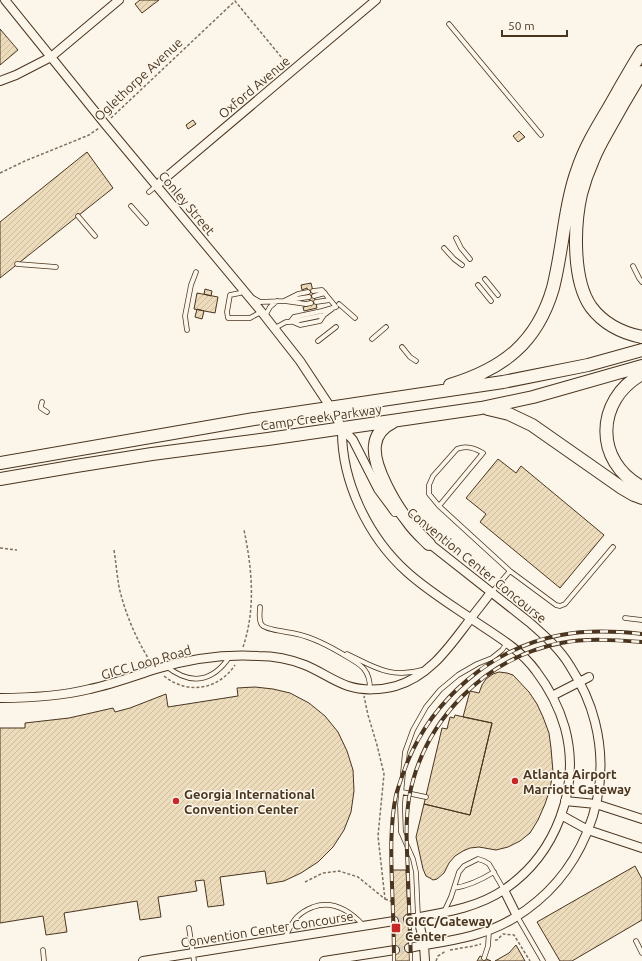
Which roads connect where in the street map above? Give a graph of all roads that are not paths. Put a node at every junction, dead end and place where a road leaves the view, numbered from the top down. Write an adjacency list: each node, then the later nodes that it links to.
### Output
1 (5, 0): 6 (street, Conley Street)
2 (119, 0): 6 (street)
3 (376, 0): 10 (street, Oxford Avenue)
4 (449, 24): 9 (lane)
5 (642, 51): 54 (main road)
6 (51, 57): 8 (street); 10 (street, Conley Street)
7 (642, 72): 45 (main road)
8 (0, 81)
9 (541, 135)
10 (157, 185): 11 (lane, Oxford Avenue); 28 (street, Conley Street)
11 (149, 192)
12 (131, 206): 14 (lane)
13 (78, 216): 15 (lane)
14 (146, 223)
15 (95, 236)
16 (456, 238): 18 (lane)
17 (444, 248): 20 (lane)
18 (470, 259)
19 (17, 264): 22 (lane)
20 (462, 265)
21 (633, 266): 25 (lane)
22 (56, 267)
23 (196, 272): 44 (lane)
24 (485, 279): 30 (lane)
25 (642, 282)
26 (478, 285): 34 (lane)
27 (314, 293): 31 (lane)
28 (247, 294): 32 (lane); 38 (street, Conley Street); 38 (lane)
29 (308, 294): 33 (lane)
30 (498, 295)
31 (330, 300): 35 (lane); 37 (lane)
32 (277, 301): 33 (lane); 38 (lane)
33 (284, 301): 36 (lane)
34 (491, 301)
35 (316, 302)
36 (310, 303)
37 (338, 305): 39 (lane); 40 (lane); 40 (lane)
38 (263, 314): 43 (street, Conley Street)
39 (355, 318)
40 (290, 322): 43 (lane); 46 (lane)
41 (336, 327): 48 (lane)
42 (386, 327): 47 (lane)
43 (275, 328): 46 (street, Conley Street)
44 (187, 330)
45 (642, 337)
46 (283, 339): 56 (street, Conley Street)
47 (372, 339)
48 (318, 341)
49 (402, 347): 51 (lane)
50 (642, 350): 54 (main road, Camp Creek Parkway)
51 (416, 361)
52 (642, 366): 57 (main road, Camp Creek Parkway)
53 (642, 374): 63 (main road)
54 (406, 397): 56 (main road, Camp Creek Parkway)
55 (42, 402): 58 (lane)
56 (331, 408): 60 (street, Conley Street); 61 (main road, Camp Creek Parkway)
57 (481, 408): 59 (main road, Camp Creek Parkway); 64 (main road)
58 (47, 412)
59 (395, 421): 60 (main road, Camp Creek Parkway); 66 (main road)
60 (342, 428): 62 (main road, Camp Creek Parkway); 66 (street, Convention Center Concourse); 71 (street)
61 (0, 463)
62 (0, 479)
63 (642, 487)
64 (642, 498)
65 (439, 506): 65 (lane); 68 (lane)
66 (429, 544): 69 (street, Convention Center Concourse)
67 (613, 547): 68 (lane)
68 (510, 570): 69 (lane)
69 (491, 592): 71 (street, GICC Loop Road); 80 (street, Convention Center Concourse)
70 (260, 607): 75 (lane)
71 (470, 618): 74 (street); 77 (street, GICC Loop Road)
72 (625, 618): 73 (lane)
73 (642, 620)
74 (507, 644): 82 (street); 84 (lane)
75 (327, 646): 77 (lane); 81 (lane)
76 (230, 656): 78 (street, GICC Loop Road); 78 (lane); 81 (street, GICC Loop Road)
77 (433, 665): 81 (street, GICC Loop Road)
78 (166, 666): 83 (street, GICC Loop Road)
79 (589, 677): 80 (street)
80 (580, 682): 82 (street); 87 (street, Convention Center Concourse)
81 (367, 689)
82 (552, 696): 86 (street)
83 (0, 698)
84 (402, 792): 85 (lane); 97 (lane)
85 (426, 797)
86 (565, 801): 87 (street); 88 (street)
87 (596, 804): 89 (street); 90 (street, Convention Center Concourse)
88 (561, 815): 90 (street); 94 (street)
89 (642, 819)
90 (588, 830): 91 (street); 96 (street, Convention Center Concourse)
91 (642, 848)
92 (494, 872): 93 (lane); 93 (lane); 94 (lane)
93 (454, 888): 95 (lane)
94 (504, 890): 95 (street); 96 (street)
95 (443, 913): 97 (street)
96 (517, 916): 102 (street, Convention Center Concourse); 117 (lane)
97 (418, 917): 98 (street); 105 (street)
98 (408, 919)
99 (394, 921): 100 (street, Convention Center Concourse)
100 (363, 926): 103 (street, Convention Center Concourse); 103 (lane)
101 (189, 928): 110 (lane)
102 (489, 930): 105 (street, Convention Center Concourse); 112 (lane)
103 (285, 938): 110 (street, Convention Center Concourse)
104 (636, 941): 109 (lane)
105 (424, 945): 106 (street, Convention Center Concourse); 116 (street)
106 (409, 948)
107 (43, 950): 113 (lane)
108 (395, 950): 111 (street)
109 (642, 954)
110 (193, 957): 114 (street, Convention Center Concourse)
111 (360, 958): 115 (street)
112 (484, 958)
113 (44, 961)
114 (143, 961)
115 (324, 961)
116 (425, 961)
117 (543, 961)

